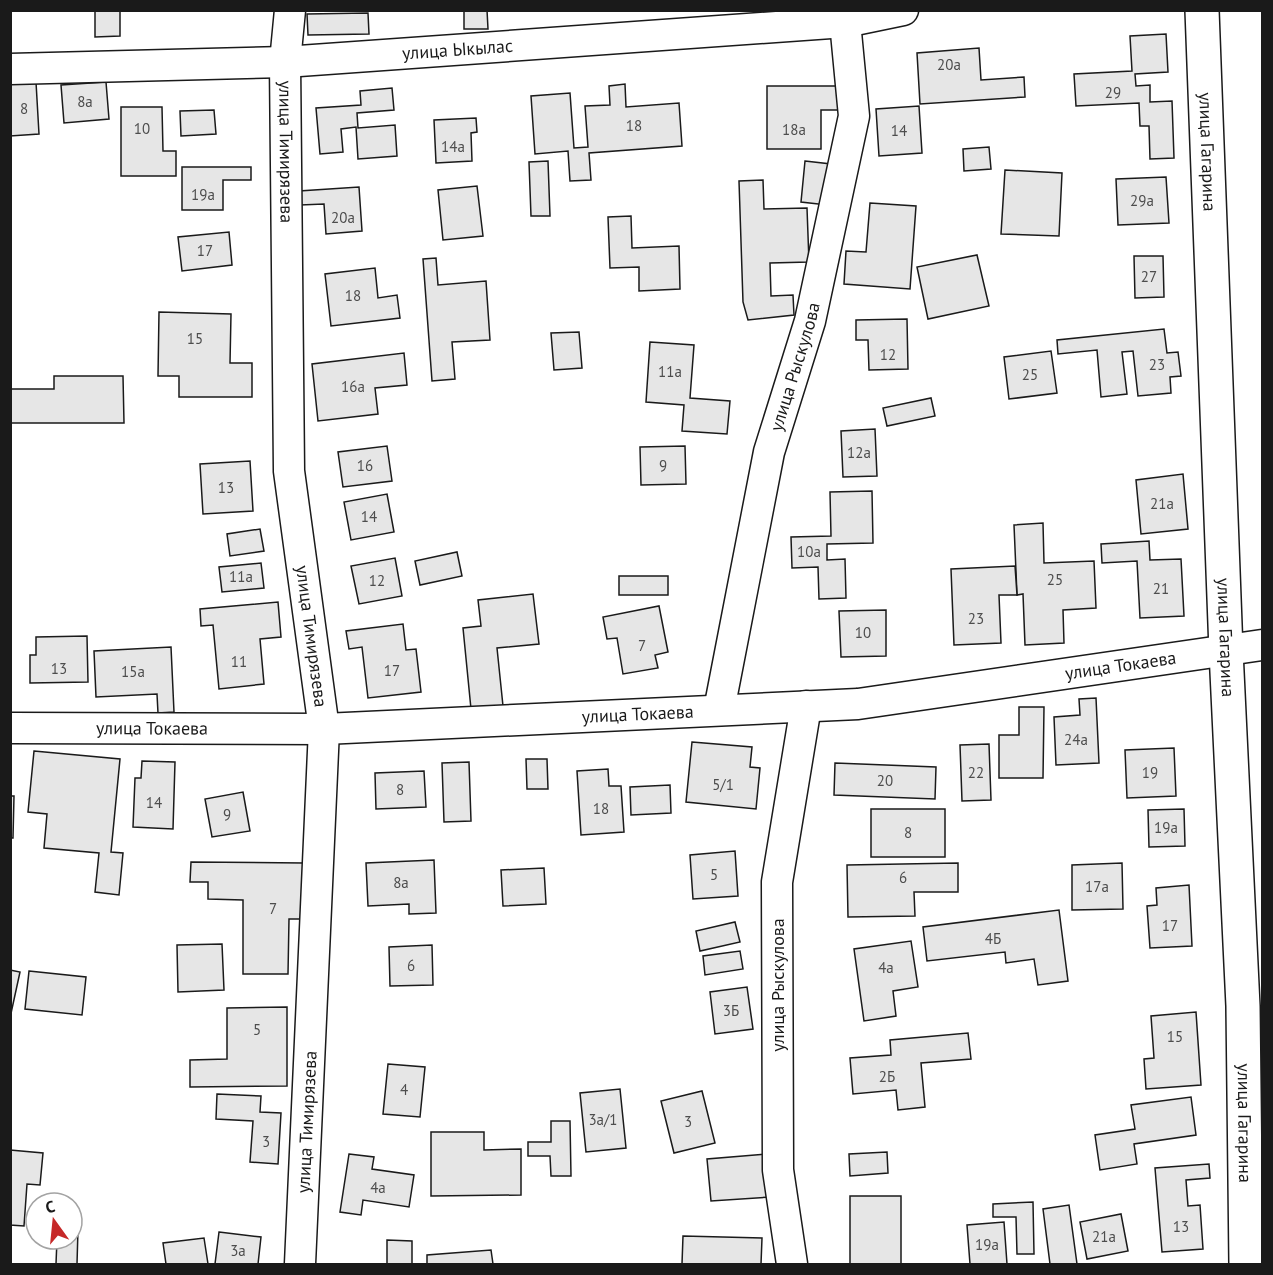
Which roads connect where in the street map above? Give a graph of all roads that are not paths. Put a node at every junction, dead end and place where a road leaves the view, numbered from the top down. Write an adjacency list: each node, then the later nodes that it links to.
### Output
1 (290, 10): 5 (street, улица Тимирязева)
2 (903, 10): 4 (street, улица Ыкылас)
3 (1202, 10): 8 (main road, улица Гагарина)
4 (844, 22): 5 (street, улица Ыкылас); 10 (street, улица Рыскулова)
5 (285, 62): 6 (street, улица Ыкылас); 12 (street, улица Тимирязева)
6 (10, 69)
7 (1263, 645): 8 (street, улица Токаева)
8 (1226, 651): 9 (street, улица Токаева); 13 (main road, улица Гагарина)
9 (806, 706): 10 (street, улица Токаева); 17 (street, улица Рыскулова)
10 (718, 710): 12 (street, улица Токаева)
11 (10, 728): 12 (street, улица Токаева)
12 (324, 729): 16 (street, улица Тимирязева)
13 (1253, 1004): 14 (main road, улица Гагарина)
14 (1254, 1196): 15 (main road, улица Гагарина)
15 (1249, 1261)
16 (300, 1264)
17 (792, 1264)

